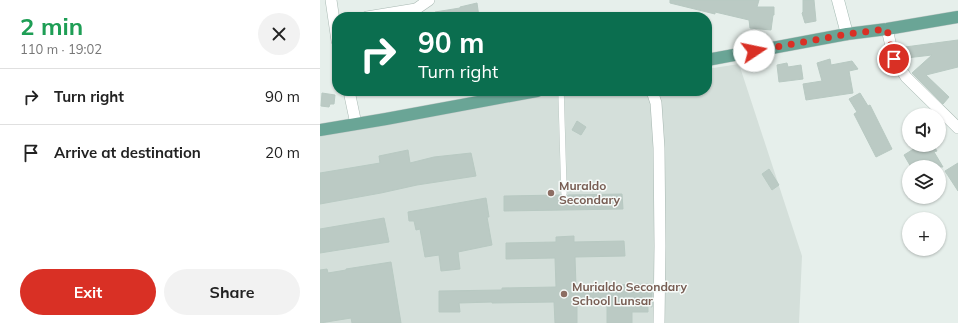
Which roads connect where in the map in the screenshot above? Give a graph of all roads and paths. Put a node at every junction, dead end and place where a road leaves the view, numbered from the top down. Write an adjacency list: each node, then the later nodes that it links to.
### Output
1 (331, 0): 4 (street)
2 (429, 0): 5 (street)
3 (838, 0): 8 (street)
4 (334, 12)
5 (398, 12)
6 (958, 17): 7 (main road)
7 (887, 29): 8 (main road); 15 (street)
8 (847, 34): 9 (main road)
9 (712, 59)
10 (350, 96): 14 (street)
11 (510, 96): 14 (main road)
12 (562, 96): 17 (lane)
13 (654, 96): 18 (street)
14 (356, 124): 16 (main road)
15 (956, 124)
16 (320, 130)
17 (564, 193)
18 (659, 323)

